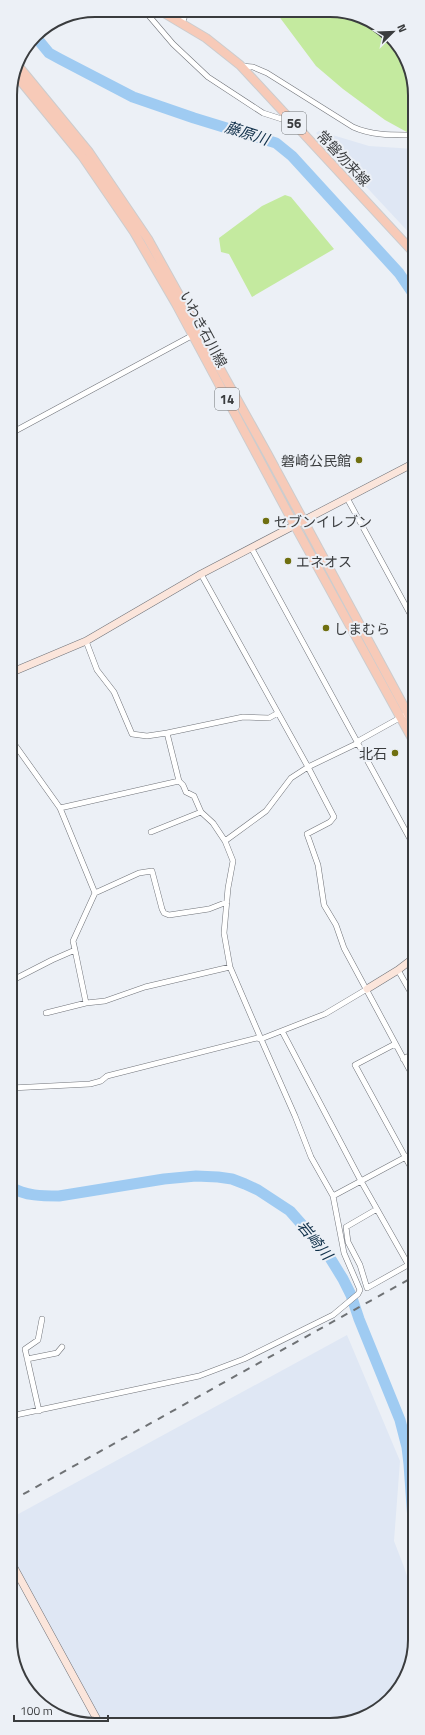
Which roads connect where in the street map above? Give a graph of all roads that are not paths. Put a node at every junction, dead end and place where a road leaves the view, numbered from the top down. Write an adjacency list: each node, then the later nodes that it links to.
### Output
1 (150, 17): 8 (street)
2 (171, 17): 4 (main road, 常磐勿来線 / 56)
3 (184, 17): 4 (street)
4 (182, 23): 5 (main road, 常磐勿来線 / 56)
5 (240, 66): 8 (main road, 常磐勿来線 / 56); 9 (street)
6 (22, 70): 11 (main road, いわき石川線 / 14)
7 (19, 79): 11 (main road, いわき石川線 / 14)
8 (294, 123): 10 (main road, 常磐勿来線 / 56)
9 (408, 135)
10 (408, 246)
11 (196, 333): 12 (street); 15 (main road, いわき石川線 / 14); 16 (main road, いわき石川線 / 14)
12 (17, 430)
13 (408, 466): 14 (street)
14 (347, 498): 15 (street); 19 (street)
15 (304, 521): 16 (street); 23 (main road, いわき石川線 / 14)
16 (295, 526): 17 (street); 23 (main road, いわき石川線 / 14)
17 (252, 549): 18 (street); 25 (street)
18 (201, 574): 20 (street); 22 (street)
19 (408, 610)
20 (86, 641): 21 (street); 24 (street)
21 (17, 670)
22 (278, 713): 24 (street); 27 (street)
23 (408, 714): 25 (street)
24 (167, 733): 28 (street)
25 (358, 743): 27 (street); 32 (street)
26 (17, 748): 29 (street)
27 (306, 769): 33 (street); 42 (street)
28 (179, 781): 29 (street); 30 (street)
29 (60, 808): 34 (street)
30 (201, 812): 31 (street); 33 (street)
31 (151, 832)
32 (408, 837)
33 (225, 841): 35 (street)
34 (94, 893): 35 (street); 36 (street)
35 (227, 902): 38 (street)
36 (75, 950): 40 (street); 43 (street)
37 (408, 962): 39 (street)
38 (230, 967): 43 (street); 46 (street)
39 (398, 970): 41 (street); 42 (street)
40 (17, 978)
41 (408, 988)
42 (367, 989): 45 (street); 47 (street)
43 (86, 1003): 44 (street)
44 (46, 1013)
45 (282, 1031): 46 (street); 55 (street)
46 (261, 1039): 51 (street); 56 (street)
47 (395, 1044): 49 (street); 53 (street)
48 (408, 1056): 49 (street)
49 (403, 1059): 50 (street)
50 (408, 1068)
51 (17, 1088)
52 (408, 1156): 53 (street)
53 (405, 1157): 54 (street); 55 (street)
54 (408, 1162)
55 (361, 1181): 56 (street); 57 (street)
56 (333, 1196): 62 (street)
57 (377, 1209): 58 (street); 58 (street)
58 (408, 1264)
59 (42, 1319): 61 (street)
60 (62, 1347): 61 (street)
61 (27, 1359): 62 (street)
62 (39, 1410): 63 (street)
63 (17, 1415)
64 (17, 1573): 65 (street)
65 (96, 1718)

